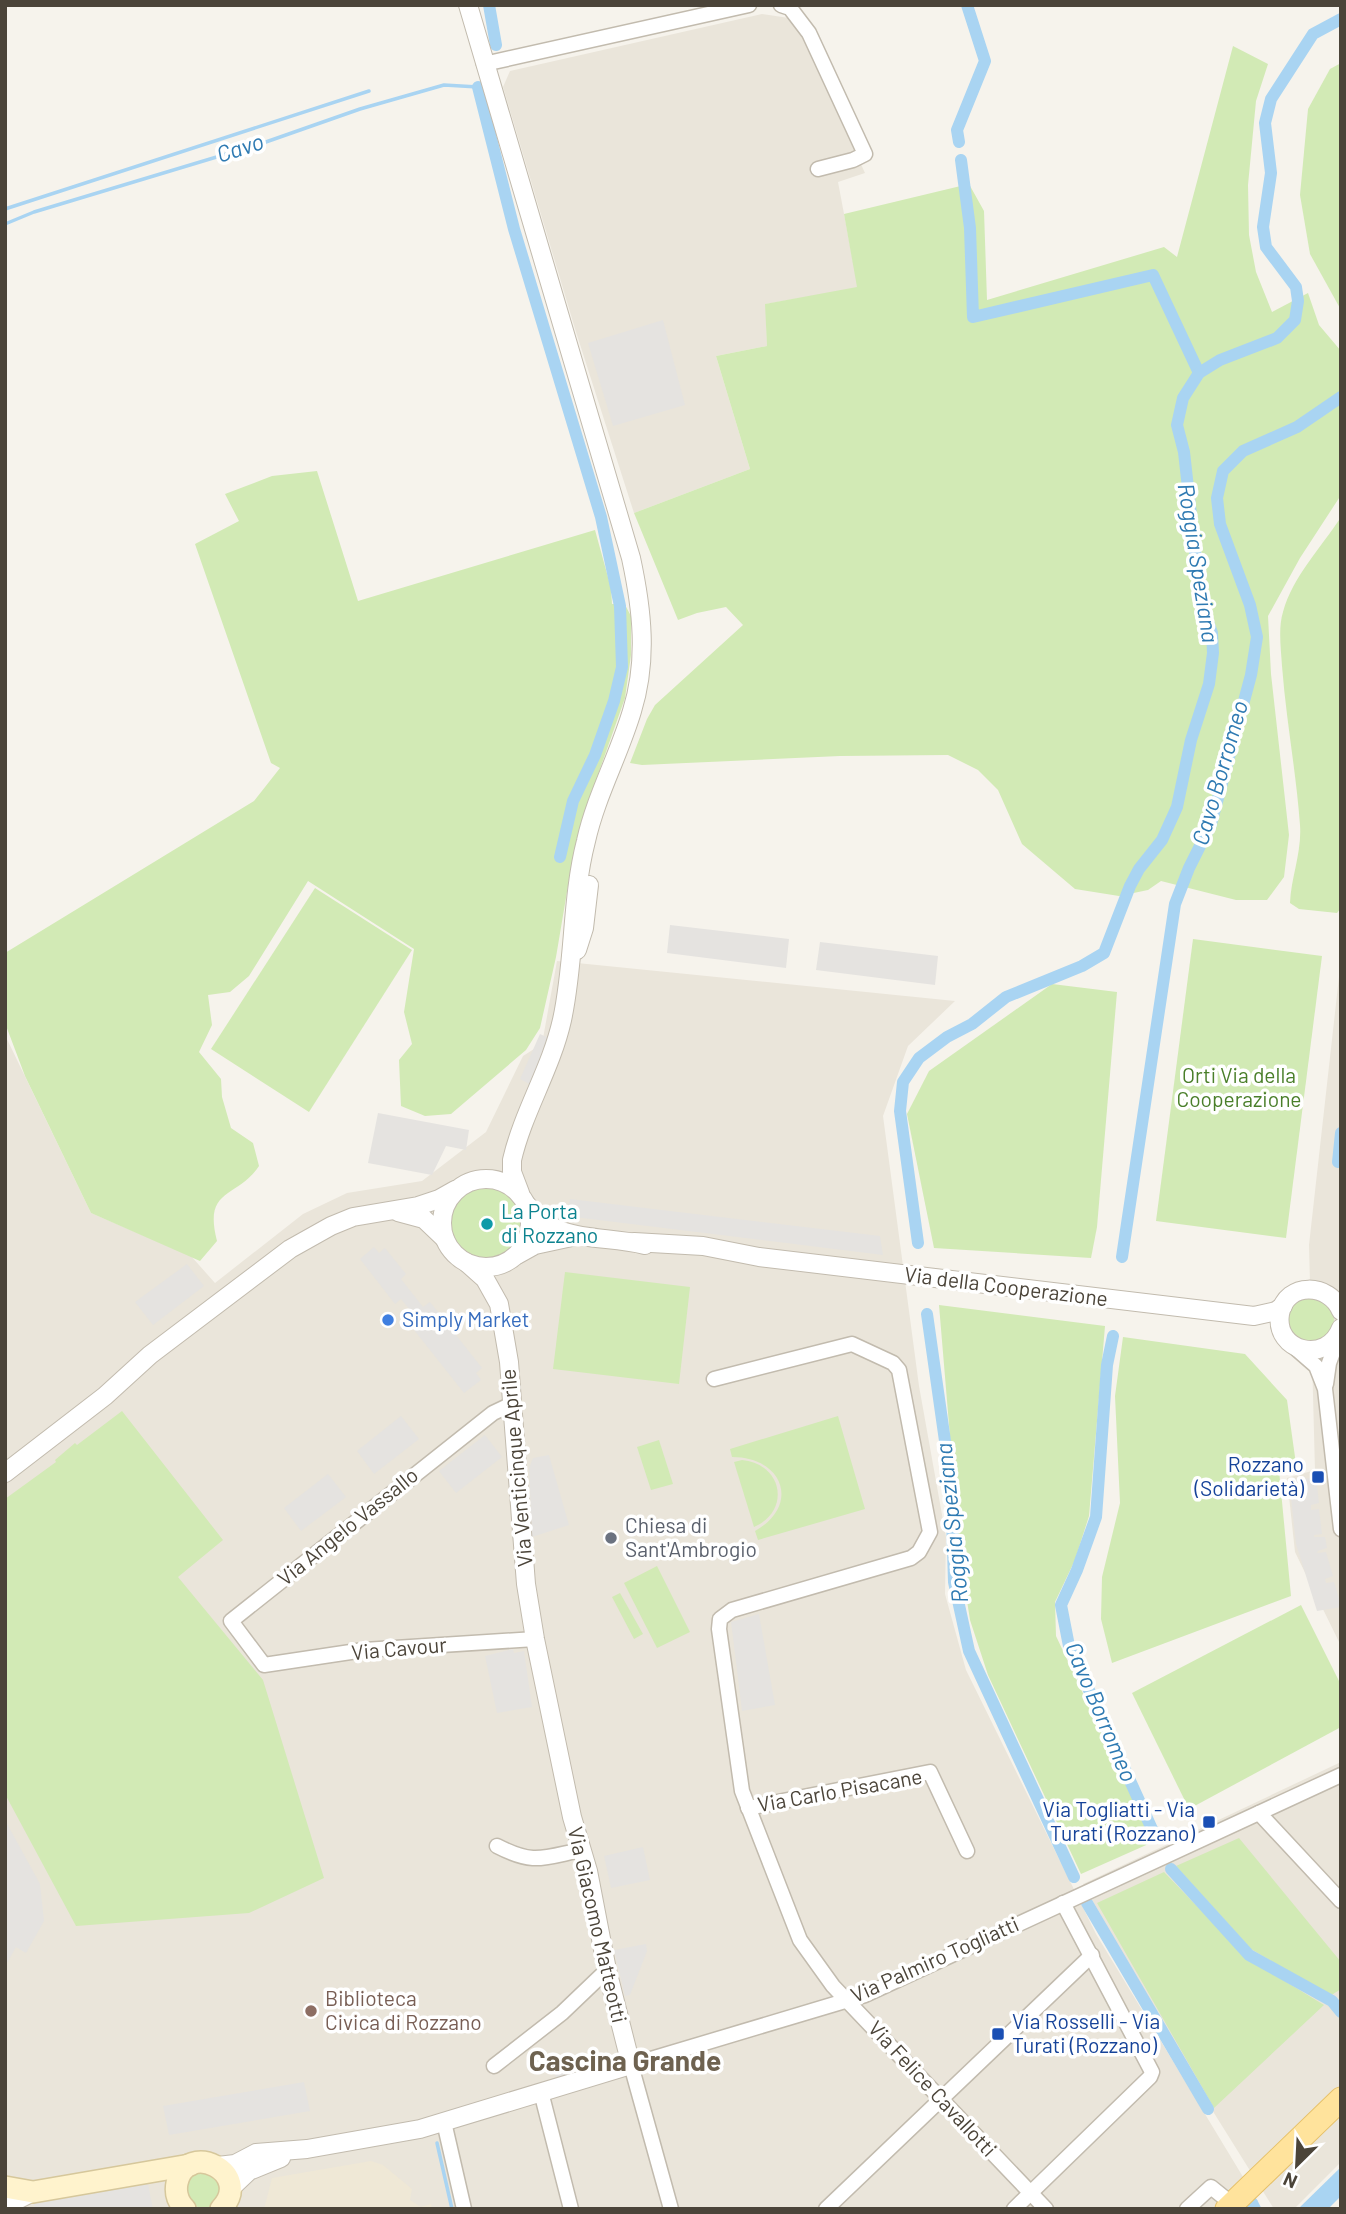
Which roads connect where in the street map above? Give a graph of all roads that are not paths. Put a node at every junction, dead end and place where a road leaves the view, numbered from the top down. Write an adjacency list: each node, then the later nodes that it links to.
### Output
1 (468, 5): 4 (street)
2 (749, 5): 4 (street)
3 (781, 5): 5 (street)
4 (484, 64): 6 (street)
5 (818, 169)
6 (514, 1150): 7 (street); 9 (street)
7 (481, 1178): 8 (street); 9 (street)
8 (455, 1190): 10 (street); 12 (street)
9 (523, 1199): 11 (street, Via della Cooperazione); 13 (street)
10 (391, 1211): 12 (street); 22 (street)
11 (579, 1236): 13 (street, Via della Cooperazione); 19 (street, Via della Cooperazione)
12 (445, 1240): 14 (street)
13 (515, 1256): 14 (street); 15 (street, Via Venticinque Aprile)
14 (467, 1263): 15 (street, Via Venticinque Aprile)
15 (498, 1298): 25 (street, Via Venticinque Aprile)
16 (1335, 1299): 17 (street, Via della Cooperazione); 18 (street)
17 (1283, 1306): 19 (street, Via della Cooperazione); 21 (street)
18 (1341, 1311)
19 (1254, 1316): 21 (street, Via della Cooperazione)
20 (1337, 1337): 21 (street); 24 (street)
21 (1288, 1340): 24 (street)
22 (150, 1355): 26 (street); 27 (street)
23 (714, 1380): 32 (street, Via Felice Cavallotti)
24 (1325, 1389): 28 (street)
25 (512, 1404): 29 (street, Via Venticinque Aprile); 30 (street, Via Angelo Vassallo)
26 (5, 1459)
27 (5, 1473)
28 (1341, 1529)
29 (535, 1639): 30 (street, Via Cavour); 35 (street, Via Giacomo Matteotti)
30 (264, 1665)
31 (1341, 1775): 33 (street, Via Palmiro Togliatti)
32 (748, 1808): 36 (street, Via Carlo Pisacane); 41 (street, Via Felice Cavallotti)
33 (1259, 1813): 37 (street); 38 (street, Via Palmiro Togliatti)
34 (497, 1846): 35 (street)
35 (581, 1850): 40 (street, Via Giacomo Matteotti)
36 (967, 1851)
37 (1341, 1901)
38 (1063, 1903): 39 (street); 41 (street, Via Palmiro Togliatti)
39 (1092, 1955): 45 (street); 53 (street)
40 (607, 1970): 42 (street, Via Giacomo Matteotti); 43 (street)
41 (847, 2000): 42 (street, Via Palmiro Togliatti); 45 (street, Via Felice Cavallotti)
42 (631, 2065): 44 (street, Via Palmiro Togliatti); 60 (street, Via Giacomo Matteotti)
43 (494, 2066)
44 (541, 2092): 47 (street, Via Palmiro Togliatti); 59 (street)
45 (941, 2098): 53 (street, Via Felice Cavallotti); 61 (street)
46 (1341, 2099): 56 (main road)
47 (444, 2122): 48 (street, Via Palmiro Togliatti); 58 (street)
48 (307, 2149): 50 (street, Via Palmiro Togliatti); 54 (street, Via Palmiro Togliatti)
49 (190, 2165): 50 (main road); 52 (main road); 57 (main road)
50 (218, 2166): 54 (main road)
51 (5, 2188): 52 (main road)
52 (33, 2192): 55 (street)
53 (1030, 2193): 62 (street); 63 (street, Via Felice Cavallotti)
54 (231, 2199)
55 (5, 2206)
56 (1229, 2206): 64 (street)
57 (185, 2209)
58 (464, 2209)
59 (571, 2209)
60 (671, 2209)
61 (826, 2209)
62 (1014, 2209)
63 (1046, 2209)
64 (1188, 2209)

